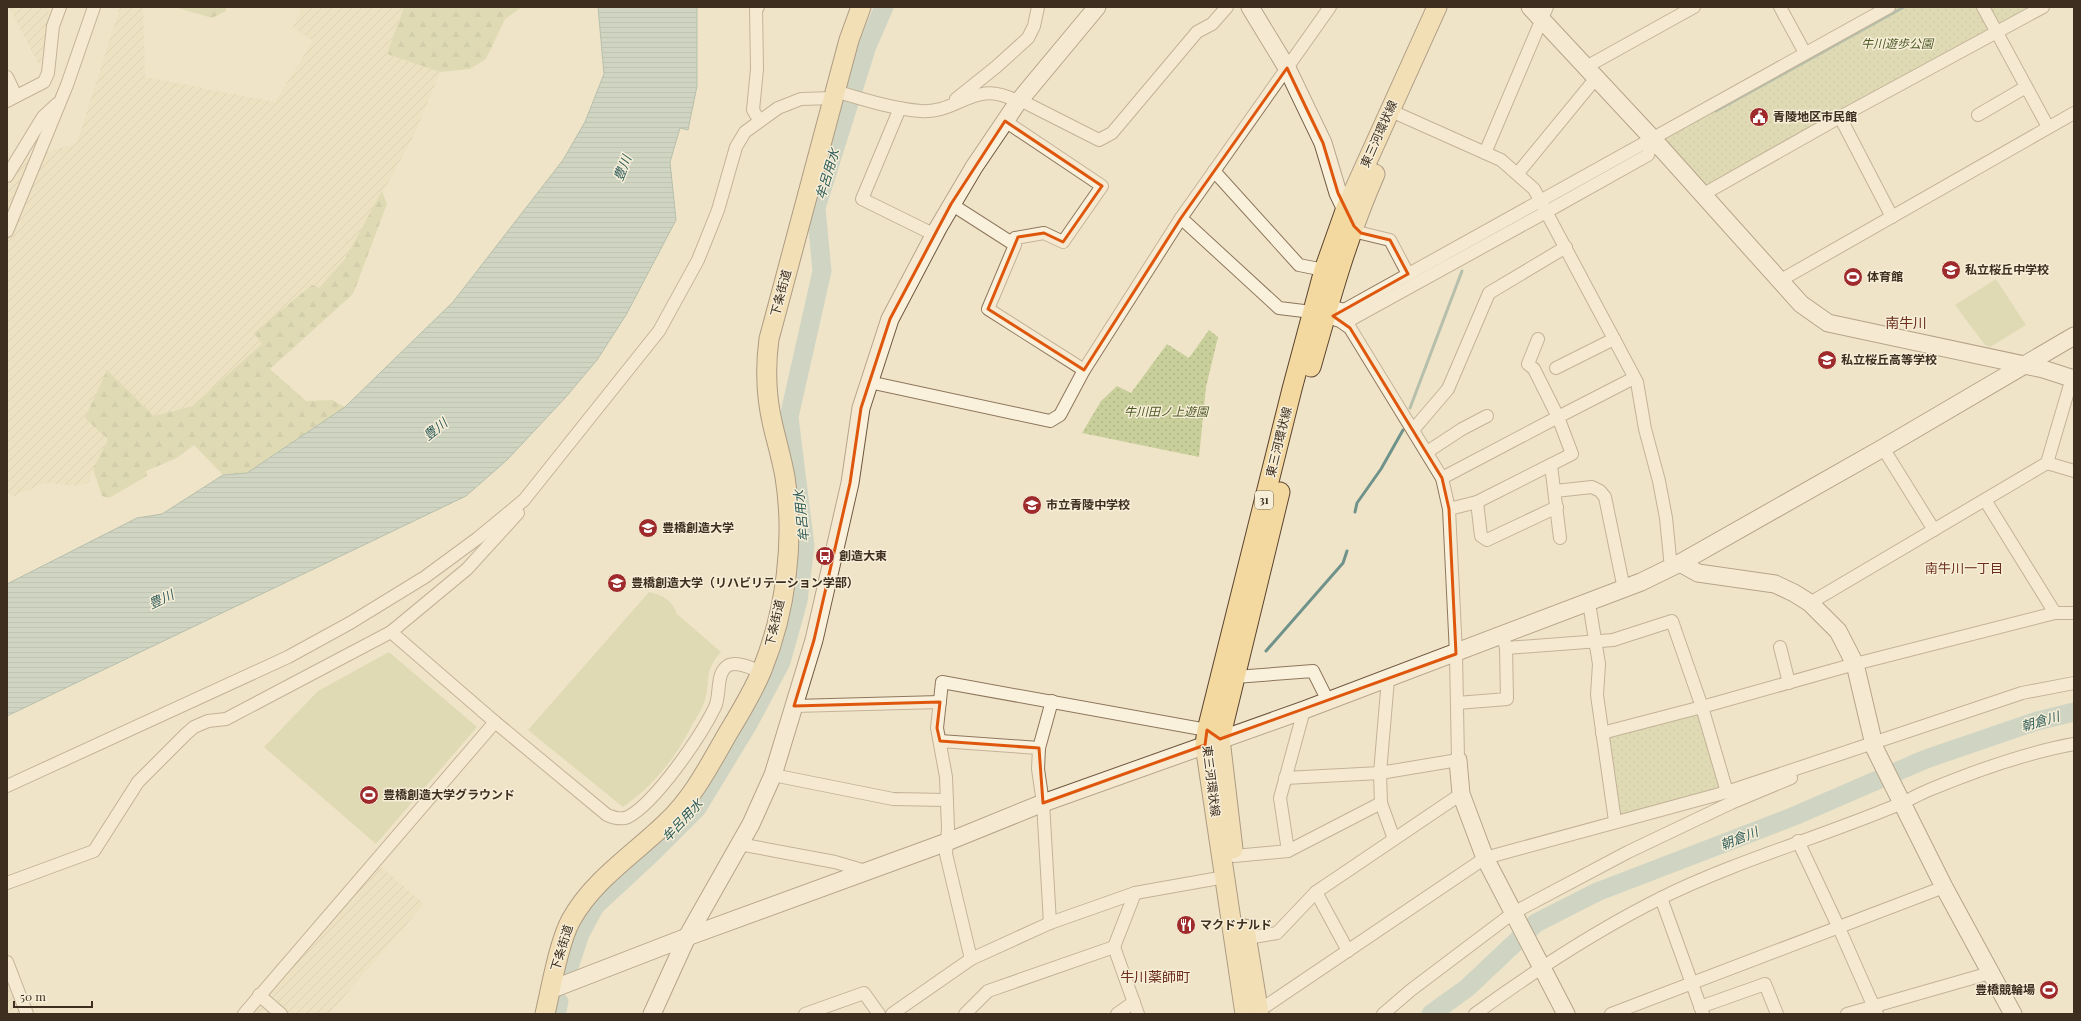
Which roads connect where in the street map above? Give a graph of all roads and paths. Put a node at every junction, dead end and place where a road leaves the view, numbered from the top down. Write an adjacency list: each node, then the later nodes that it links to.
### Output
1 (60, 7): 26 (street)
2 (94, 7): 27 (street)
3 (758, 7): 35 (street)
4 (861, 7): 25 (main road, 下条街道)
5 (1098, 7): 28 (street)
6 (1227, 7): 28 (street)
7 (1250, 7): 21 (street)
8 (1330, 7): 21 (street)
9 (1437, 7): 31 (main road, 東三河環状線 / 31)
10 (1450, 7): 31 (main road, 東三河環状線 / 31)
11 (1530, 7): 18 (street)
12 (1694, 7): 22 (street)
13 (1780, 7): 20 (street)
14 (1889, 7): 20 (street)
15 (1983, 7): 19 (street)
16 (2043, 7): 19 (street)
17 (1034, 9): 29 (street)
18 (1543, 14): 22 (street); 39 (street)
19 (1996, 33): 24 (street); 34 (street)
20 (1805, 52): 38 (street)
21 (1287, 68): 40 (street); 46 (street)
22 (1591, 72): 38 (street); 41 (street)
23 (7, 77): 26 (street)
24 (2026, 87): 33 (street); 37 (street)
25 (837, 94): 30 (street); 35 (street); 96 (main road, 下条街道)
26 (12, 98)
27 (61, 100): 42 (street); 50 (street)
28 (1019, 101): 29 (street); 36 (street)
29 (949, 105): 30 (street)
30 (900, 108): 51 (street)
31 (1395, 113): 39 (street); 46 (main road, 東三河環状線 / 31); 49 (main road, 東三河環状線 / 31)
32 (2074, 113): 37 (street)
33 (1978, 115)
34 (1840, 117): 43 (street); 47 (street)
35 (759, 120): 77 (street)
36 (1005, 121): 44 (street); 52 (street)
37 (2048, 127): 47 (street)
38 (1653, 139): 43 (street); 45 (street)
39 (1484, 153): 41 (street)
40 (1214, 171): 48 (street); 54 (street)
41 (1518, 173): 45 (street)
42 (7, 176)
43 (1702, 195): 56 (street)
44 (951, 204): 51 (street); 52 (street)
45 (1543, 207): 53 (street); 55 (street); 57 (street)
46 (1346, 208): 49 (street); 54 (main road, 東三河環状線 / 31)
47 (1892, 216): 56 (street)
48 (1181, 218): 57 (street); 63 (street)
49 (1354, 226): 55 (street); 57 (main road, 東三河環状線 / 31)
50 (7, 231)
51 (934, 235): 66 (street)
52 (1011, 242): 63 (street)
53 (1566, 247): 60 (street); 69 (street)
54 (1324, 270): 57 (main road, 東三河環状線 / 31)
55 (1408, 274): 57 (street)
56 (1781, 280): 61 (street)
57 (1334, 315): 69 (street); 97 (main road, 東三河環状線 / 31); 110 (main road, 東三河環状線 / 31)
58 (2074, 336): 61 (street)
59 (1538, 339): 68 (street)
60 (1614, 339): 62 (street); 64 (street)
61 (2024, 366): 65 (street); 70 (street)
62 (1556, 368)
63 (1084, 370): 66 (street)
64 (1634, 378): 68 (street); 84 (street)
65 (2073, 378): 72 (street)
66 (869, 382): 105 (street)
67 (1487, 416): 71 (street)
68 (1558, 417): 73 (street); 75 (street)
69 (1413, 430): 71 (street)
70 (1883, 448): 82 (street); 84 (street)
71 (1427, 452): 75 (street)
72 (2047, 463): 74 (street); 78 (street)
73 (1551, 465): 76 (street); 79 (street)
74 (2074, 471)
75 (1442, 478): 81 (street)
76 (1555, 491): 80 (street); 85 (street)
77 (524, 500): 90 (street); 119 (street)
78 (1985, 500): 82 (street); 88 (street)
79 (1477, 502): 80 (street); 81 (street)
80 (1557, 508): 83 (street)
81 (1450, 509): 94 (street)
82 (1934, 530): 87 (street)
83 (1560, 538)
84 (1675, 565): 85 (street); 87 (street)
85 (1624, 589): 86 (street)
86 (1589, 603): 91 (street); 92 (street)
87 (1810, 603): 95 (street)
88 (2055, 613): 89 (street); 95 (street)
89 (2074, 613)
90 (391, 632): 108 (street); 136 (street)
91 (1505, 642): 92 (street); 94 (street); 104 (street)
92 (1595, 642): 106 (street); 109 (street)
93 (1780, 646): 99 (street)
94 (1456, 654): 98 (street); 104 (street)
95 (1855, 664): 99 (street); 113 (street)
96 (762, 672): 108 (street); 153 (main road, 下条街道)
97 (1235, 677): 102 (street); 110 (main road, 東三河環状線 / 31)
98 (1388, 679): 102 (street); 116 (street)
99 (1790, 683): 106 (street)
100 (2074, 683): 113 (street)
101 (1052, 701): 103 (street); 110 (street); 114 (street)
102 (1328, 701): 107 (street)
103 (940, 702): 105 (street); 111 (street)
104 (1457, 703): 115 (street)
105 (794, 706): 117 (street)
106 (1702, 707): 109 (street); 120 (street)
107 (1304, 710): 110 (street); 118 (street)
108 (495, 722): 154 (street)
109 (1602, 733): 126 (street)
110 (1211, 738): 125 (street); 132 (main road, 東三河環状線 / 31); 135 (main road, 東三河環状線 / 31)
111 (940, 741): 114 (street); 122 (street)
112 (2074, 744): 123 (street)
113 (1874, 746): 120 (street); 123 (street); 141 (street)
114 (1039, 748): 125 (street)
115 (1458, 760): 116 (street); 121 (street)
116 (1380, 773): 118 (street); 124 (street)
117 (773, 774): 122 (street); 130 (street)
118 (1285, 778): 131 (street)
119 (7, 786)
120 (1727, 792): 126 (street)
121 (1462, 794): 127 (street); 133 (street)
122 (947, 800): 129 (street)
123 (1900, 800): 128 (street); 137 (street)
124 (1381, 803): 127 (street); 131 (street)
125 (1043, 804): 129 (street); 142 (street)
126 (1615, 821): 133 (street)
127 (1394, 839): 138 (street)
128 (1798, 841): 140 (street); 143 (street)
129 (947, 842): 134 (street); 148 (street)
130 (739, 844): 134 (street); 144 (street)
131 (1288, 851): 132 (street)
132 (1234, 856): 145 (main road, 東三河環状線 / 31)
133 (1486, 858): 141 (street); 147 (street)
134 (869, 872): 144 (street)
135 (1225, 877): 139 (street); 158 (main road, 東三河環状線 / 31)
136 (7, 883)
137 (1944, 887): 143 (street); 151 (street)
138 (1316, 892): 145 (street); 147 (street)
139 (1134, 893): 142 (street); 146 (street)
140 (1661, 898): 150 (street); 152 (street)
141 (1514, 915): 150 (street); 170 (street)
142 (1050, 923): 148 (street)
143 (1839, 928): 152 (street); 157 (street)
144 (687, 937): 153 (street); 163 (street)
145 (1247, 938): 158 (main road, 東三河環状線 / 31)
146 (1114, 947): 155 (street); 167 (street)
147 (1348, 952): 158 (street)
148 (971, 959): 166 (street)
149 (7, 962): 159 (street)
150 (1542, 965): 171 (street); 172 (street)
151 (1990, 974): 157 (street); 176 (street)
152 (1691, 983): 156 (street); 173 (street)
153 (550, 990): 162 (main road, 下条街道)
154 (259, 995): 160 (street); 161 (street)
155 (1134, 1002): 168 (street); 169 (street)
156 (1701, 1010): 174 (street)
157 (1875, 1010): 175 (street)
158 (1254, 1013)
159 (27, 1014)
160 (244, 1014)
161 (281, 1014)
162 (545, 1014)
163 (652, 1014)
164 (805, 1014): 165 (street)
165 (879, 1014)
166 (892, 1014)
167 (965, 1014)
168 (1117, 1014)
169 (1138, 1014)
170 (1383, 1014)
171 (1475, 1014)
172 (1566, 1014)
173 (1611, 1014)
174 (1777, 1014)
175 (1847, 1014)
176 (2013, 1014)

